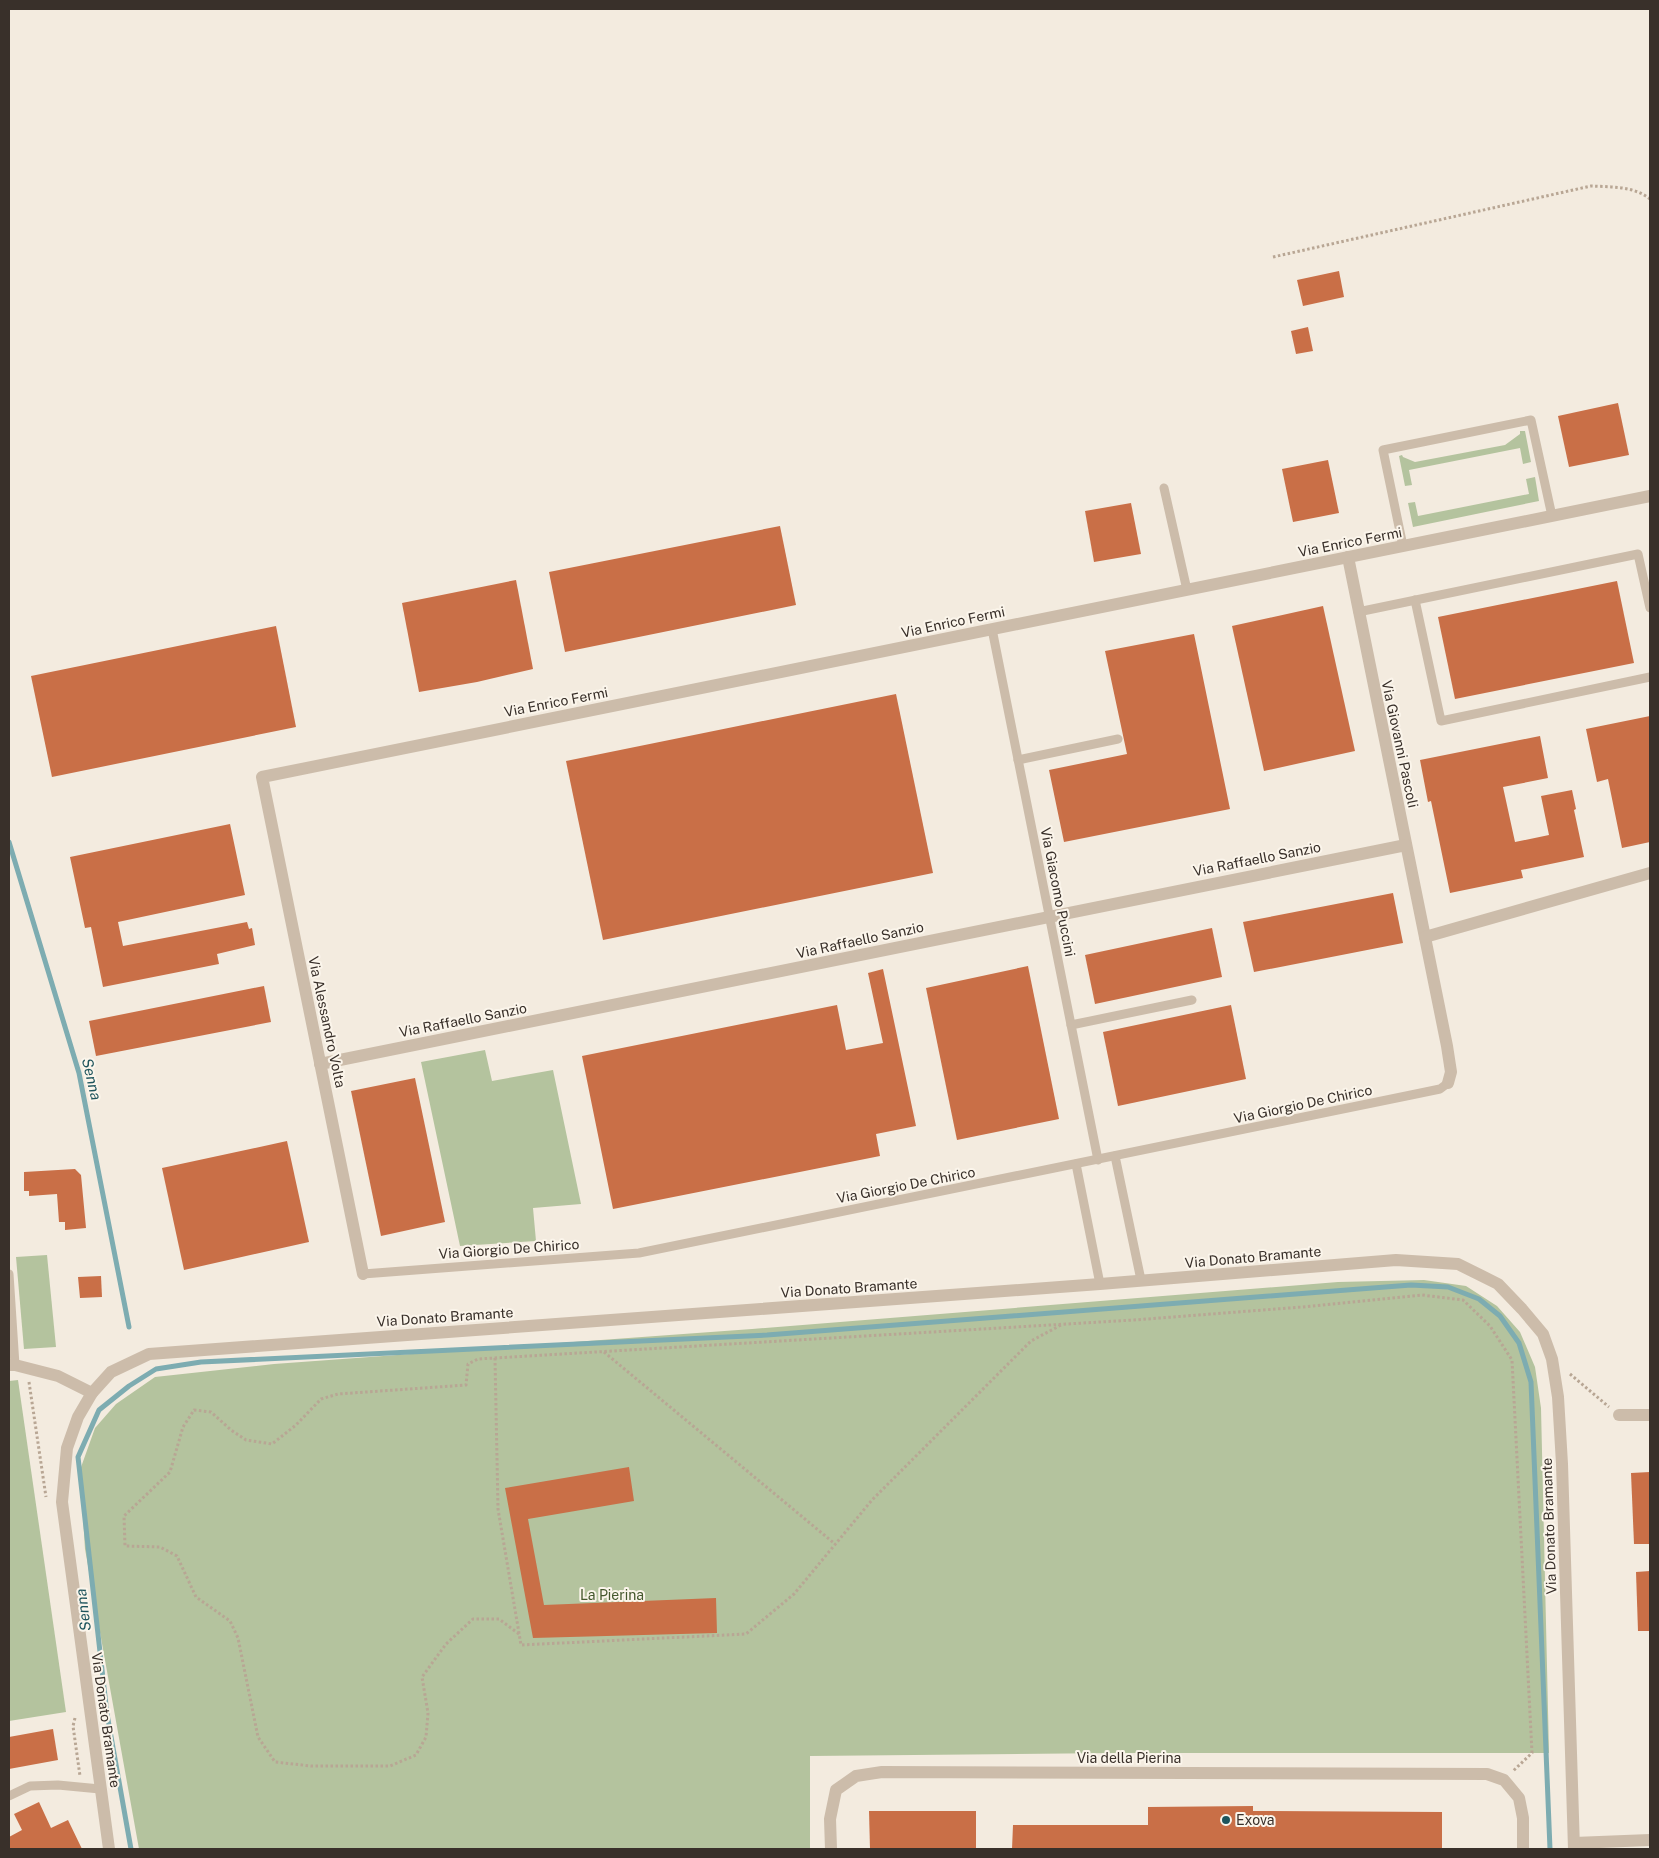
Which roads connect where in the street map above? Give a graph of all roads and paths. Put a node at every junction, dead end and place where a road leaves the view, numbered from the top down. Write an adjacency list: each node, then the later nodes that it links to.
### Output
1 (1650, 199): 2 (path)
2 (1273, 257)
3 (1164, 488): 8 (lane)
4 (1650, 496): 5 (street, Via Enrico Fermi)
5 (1552, 516): 6 (street, Via Enrico Fermi); 6 (lane)
6 (1403, 546): 7 (street, Via Enrico Fermi)
7 (1348, 557): 8 (street, Via Enrico Fermi); 11 (street, Via Giovanni Pascoli)
8 (1187, 590): 12 (street, Via Enrico Fermi)
9 (1415, 600): 10 (lane); 11 (lane); 13 (lane)
10 (1650, 608)
11 (1358, 612): 17 (street, Via Giovanni Pascoli)
12 (992, 629): 15 (lane, Via Giacomo Puccini); 16 (street, Via Enrico Fermi)
13 (1650, 677)
14 (1118, 739): 15 (lane)
15 (1018, 760): 19 (lane, Via Giacomo Puccini)
16 (262, 777): 23 (street, Via Alessandro Volta)
17 (1406, 845): 19 (street, Via Raffaello Sanzio); 20 (street, Via Giovanni Pascoli)
18 (1650, 873): 20 (street)
19 (1049, 916): 22 (lane, Via Giacomo Puccini); 23 (street, Via Raffaello Sanzio)
20 (1425, 937): 24 (street, Via Giovanni Pascoli)
21 (1192, 1000): 22 (lane)
22 (1071, 1025): 26 (lane, Via Giacomo Puccini)
23 (320, 1064): 29 (street, Via Alessandro Volta)
24 (1448, 1083): 25 (lane, Via Giorgio De Chirico)
25 (1115, 1156): 26 (lane, Via Giorgio De Chirico); 30 (lane)
26 (1098, 1160): 27 (lane, Via Giorgio De Chirico)
27 (1076, 1164): 29 (lane, Via Giorgio De Chirico); 31 (lane)
28 (9, 1274): 32 (lane)
29 (363, 1274)
30 (1140, 1280): 31 (street, Via Donato Bramante); 36 (street, Via Donato Bramante)
31 (1100, 1284): 38 (street, Via Donato Bramante)
32 (10, 1312): 37 (lane)
33 (1062, 1324): 34 (path); 41 (path); 43 (path)
34 (604, 1352): 35 (path); 41 (path)
35 (496, 1358): 42 (path); 42 (path)
36 (1552, 1359): 40 (path); 47 (street, Via Donato Bramante)
37 (12, 1365): 38 (street)
38 (92, 1393): 44 (street, Via Donato Bramante)
39 (1650, 1414): 40 (street)
40 (1619, 1415)
41 (835, 1544): 42 (path)
42 (519, 1634)
43 (1504, 1780): 49 (street, Via della Pierina); 50 (street)
44 (100, 1788): 45 (lane); 48 (street, Via Donato Bramante)
45 (9, 1796)
46 (1650, 1840): 47 (street)
47 (1574, 1846)
48 (109, 1849)
49 (831, 1849)
50 (1523, 1849)

